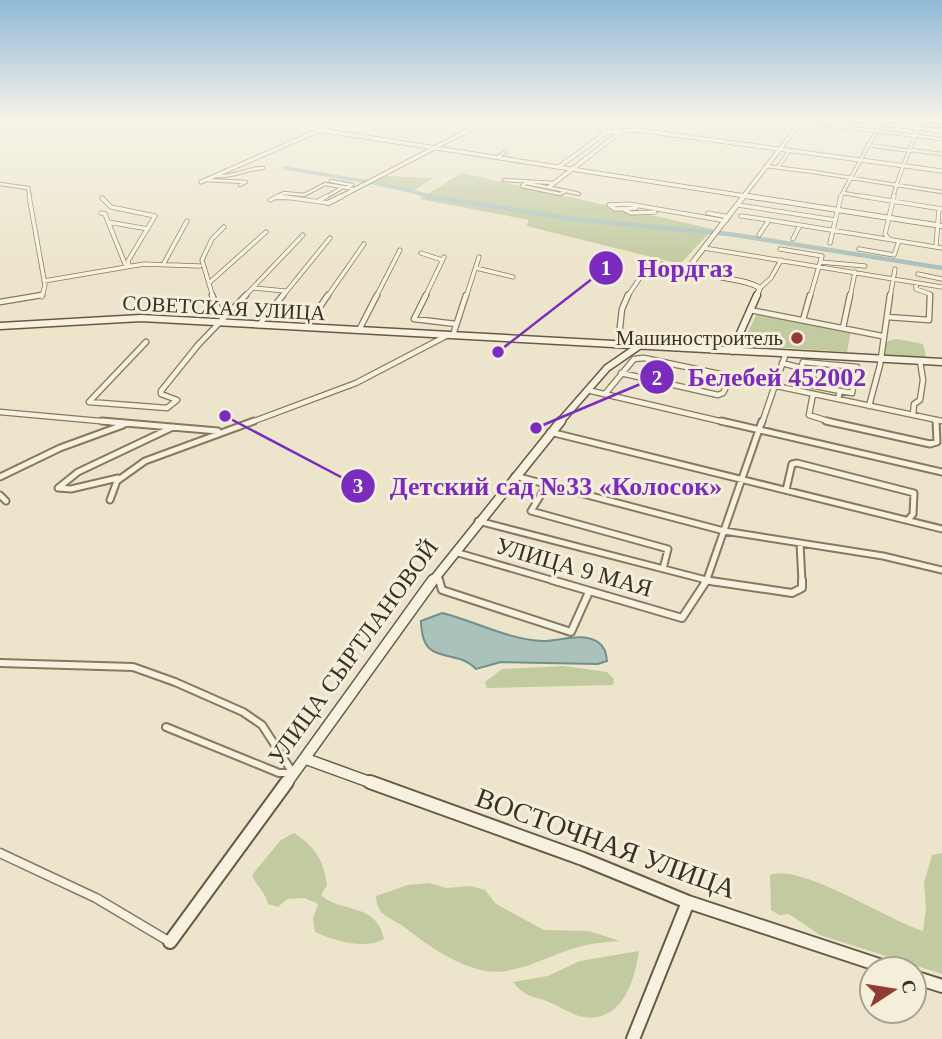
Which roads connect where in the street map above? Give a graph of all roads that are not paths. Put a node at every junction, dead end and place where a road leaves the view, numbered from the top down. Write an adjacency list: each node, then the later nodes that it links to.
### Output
1 (237, 166): 13 (street)
2 (398, 166): 24 (street)
3 (563, 166): 11 (street)
4 (766, 166): 29 (street)
5 (772, 166): 9 (street)
6 (857, 166): 14 (street)
7 (904, 166): 20 (street)
8 (908, 166): 12 (street)
9 (778, 167): 14 (street)
10 (262, 168): 13 (street)
11 (572, 168): 18 (street); 29 (street)
12 (942, 171)
13 (215, 176): 16 (street)
14 (851, 178): 20 (street); 27 (street)
15 (504, 180): 18 (street)
16 (203, 181): 21 (street)
17 (331, 181): 23 (street)
18 (555, 183): 22 (street)
19 (0, 184): 87 (street)
20 (895, 184): 26 (street); 34 (street)
21 (240, 185)
22 (549, 187): 25 (street); 25 (street)
23 (344, 188): 24 (street); 30 (street); 33 (street)
24 (354, 189): 35 (street)
25 (567, 191): 28 (street)
26 (942, 192)
27 (843, 193): 34 (street); 40 (street)
28 (579, 194)
29 (744, 195): 36 (street); 40 (street)
30 (278, 196): 32 (street); 33 (street)
31 (102, 198): 54 (street)
32 (270, 200)
33 (317, 201): 35 (street)
34 (891, 201): 39 (street); 45 (street)
35 (328, 203)
36 (738, 205): 46 (street); 48 (street)
37 (643, 208): 38 (street); 38 (street); 41 (street)
38 (623, 209): 41 (street)
39 (941, 209): 52 (street)
40 (838, 210): 45 (street); 48 (street)
41 (672, 211): 46 (street)
42 (101, 213): 50 (street)
43 (708, 213): 46 (street)
44 (741, 216): 47 (street)
45 (889, 218): 52 (street); 61 (street)
46 (727, 219): 66 (street)
47 (769, 220): 51 (street); 58 (street)
48 (835, 220): 55 (street)
49 (187, 221): 74 (street)
50 (108, 222): 54 (street); 77 (street)
51 (800, 225): 55 (street); 60 (street)
52 (941, 226): 65 (street)
53 (224, 227): 78 (street)
54 (148, 229): 77 (street)
55 (832, 230): 61 (street); 63 (street)
56 (266, 232): 89 (street)
57 (303, 235): 91 (street)
58 (759, 235)
59 (330, 238): 93 (street)
60 (793, 239)
61 (890, 239): 62 (street)
62 (899, 241): 65 (street); 69 (street)
63 (830, 243)
64 (364, 244): 102 (street)
65 (936, 246): 67 (street)
66 (704, 248): 73 (street); 92 (street)
67 (942, 248)
68 (780, 249): 76 (street)
69 (859, 249)
70 (400, 250): 104 (street)
71 (421, 253): 99 (street)
72 (479, 257): 80 (street)
73 (781, 260): 76 (street); 92 (street)
74 (164, 263): 77 (street); 78 (street)
75 (662, 264): 109 (street)
76 (821, 264): 79 (street); 82 (street); 98 (street)
77 (129, 266): 87 (street)
78 (200, 266): 89 (street)
79 (865, 266)
80 (476, 268): 84 (street); 99 (street)
81 (895, 269): 85 (street)
82 (855, 272): 85 (street); 103 (street)
83 (918, 274): 86 (street)
84 (513, 277)
85 (894, 279): 88 (street); 96 (street)
86 (942, 279)
87 (44, 281): 94 (street)
88 (916, 283): 90 (street); 96 (street)
89 (209, 284): 97 (street)
90 (942, 287)
91 (253, 288): 93 (street); 97 (street)
92 (760, 288): 95 (street)
93 (285, 291): 100 (street)
94 (0, 302)
95 (750, 310): 98 (street); 111 (street)
96 (887, 317): 106 (street)
97 (220, 320): 100 (street, СОВЕТСКАЯ УЛИЦА); 101 (street, СОВЕТСКАЯ УЛИЦА); 107 (street)
98 (803, 320): 103 (street)
99 (456, 324): 105 (street)
100 (260, 325): 102 (street, СОВЕТСКАЯ УЛИЦА)
101 (0, 326)
102 (306, 327): 104 (street, СОВЕТСКАЯ УЛИЦА)
103 (843, 328): 106 (street)
104 (359, 330): 105 (street, СОВЕТСКАЯ УЛИЦА)
105 (450, 335): 108 (street, СОВЕТСКАЯ УЛИЦА); 137 (street)
106 (882, 336): 114 (street)
107 (146, 342)
108 (608, 343): 109 (street, СОВЕТСКАЯ УЛИЦА); 112 (street)
109 (618, 344): 110 (street, СОВЕТСКАЯ УЛИЦА)
110 (645, 345): 111 (street, СОВЕТСКАЯ УЛИЦА); 112 (street, УЛИЦА СЫРТЛАНОВОЙ)
111 (732, 351): 113 (street, СОВЕТСКАЯ УЛИЦА)
112 (625, 352): 125 (street, УЛИЦА СЫРТЛАНОВОЙ)
113 (786, 353): 114 (street, СОВЕТСКАЯ УЛИЦА); 118 (street)
114 (881, 358): 116 (street, СОВЕТСКАЯ УЛИЦА); 130 (street)
115 (859, 361): 119 (street)
116 (920, 361): 117 (street, СОВЕТСКАЯ УЛИЦА); 132 (street)
117 (942, 362)
118 (782, 363): 120 (street); 124 (street)
119 (857, 367): 120 (street); 123 (street)
120 (801, 368): 123 (street); 126 (street)
121 (621, 373): 122 (street); 122 (street); 127 (street)
122 (731, 377): 124 (street)
123 (855, 380): 126 (street)
124 (774, 387): 128 (street); 136 (street)
125 (587, 390): 127 (street); 138 (street, УЛИЦА СЫРТЛАНОВОЙ)
126 (839, 391): 129 (street)
127 (605, 394): 136 (street)
128 (813, 394): 129 (street); 133 (street)
129 (838, 399): 130 (street)
130 (869, 406): 132 (street)
131 (0, 412): 134 (street)
132 (913, 415): 133 (street)
133 (939, 421)
134 (126, 425): 135 (street); 141 (street)
135 (173, 427): 137 (street); 142 (street)
136 (758, 429): 139 (street); 143 (street)
137 (221, 431): 142 (street)
138 (550, 432): 140 (street, УЛИЦА СЫРТЛАНОВОЙ); 143 (street)
139 (942, 472)
140 (513, 476): 144 (street); 150 (street, УЛИЦА СЫРТЛАНОВОЙ)
141 (0, 477)
142 (118, 478): 147 (street)
143 (742, 480): 145 (street); 152 (street)
144 (547, 485): 152 (street); 155 (street)
145 (786, 490): 149 (street); 149 (street)
146 (0, 495): 148 (street)
147 (110, 500)
148 (6, 501)
149 (908, 520): 151 (street)
150 (478, 521): 154 (street, УЛИЦА СЫРТЛАНОВОЙ); 155 (street)
151 (942, 528)
152 (724, 531): 153 (street); 158 (street)
153 (800, 543): 156 (street); 158 (street)
154 (455, 552): 157 (street, УЛИЦА СЫРТЛАНОВОЙ); 159 (street, УЛИЦА 9 МАЯ)
155 (663, 569): 158 (street)
156 (942, 570)
157 (438, 576): 159 (street); 163 (street, УЛИЦА СЫРТЛАНОВОЙ)
158 (707, 581): 160 (street)
159 (589, 592): 160 (street, УЛИЦА 9 МАЯ)
160 (682, 618)
161 (0, 663): 164 (street)
162 (166, 727): 164 (street)
163 (306, 759): 164 (street, УЛИЦА СЫРТЛАНОВОЙ); 166 (street, ВОСТОЧНАЯ УЛИЦА)
164 (293, 773): 167 (street, УЛИЦА СЫРТЛАНОВОЙ)
165 (0, 853): 167 (street)
166 (688, 902): 168 (street, ВОСТОЧНАЯ УЛИЦА); 169 (street)
167 (170, 942)
168 (858, 958)
169 (633, 1039)

